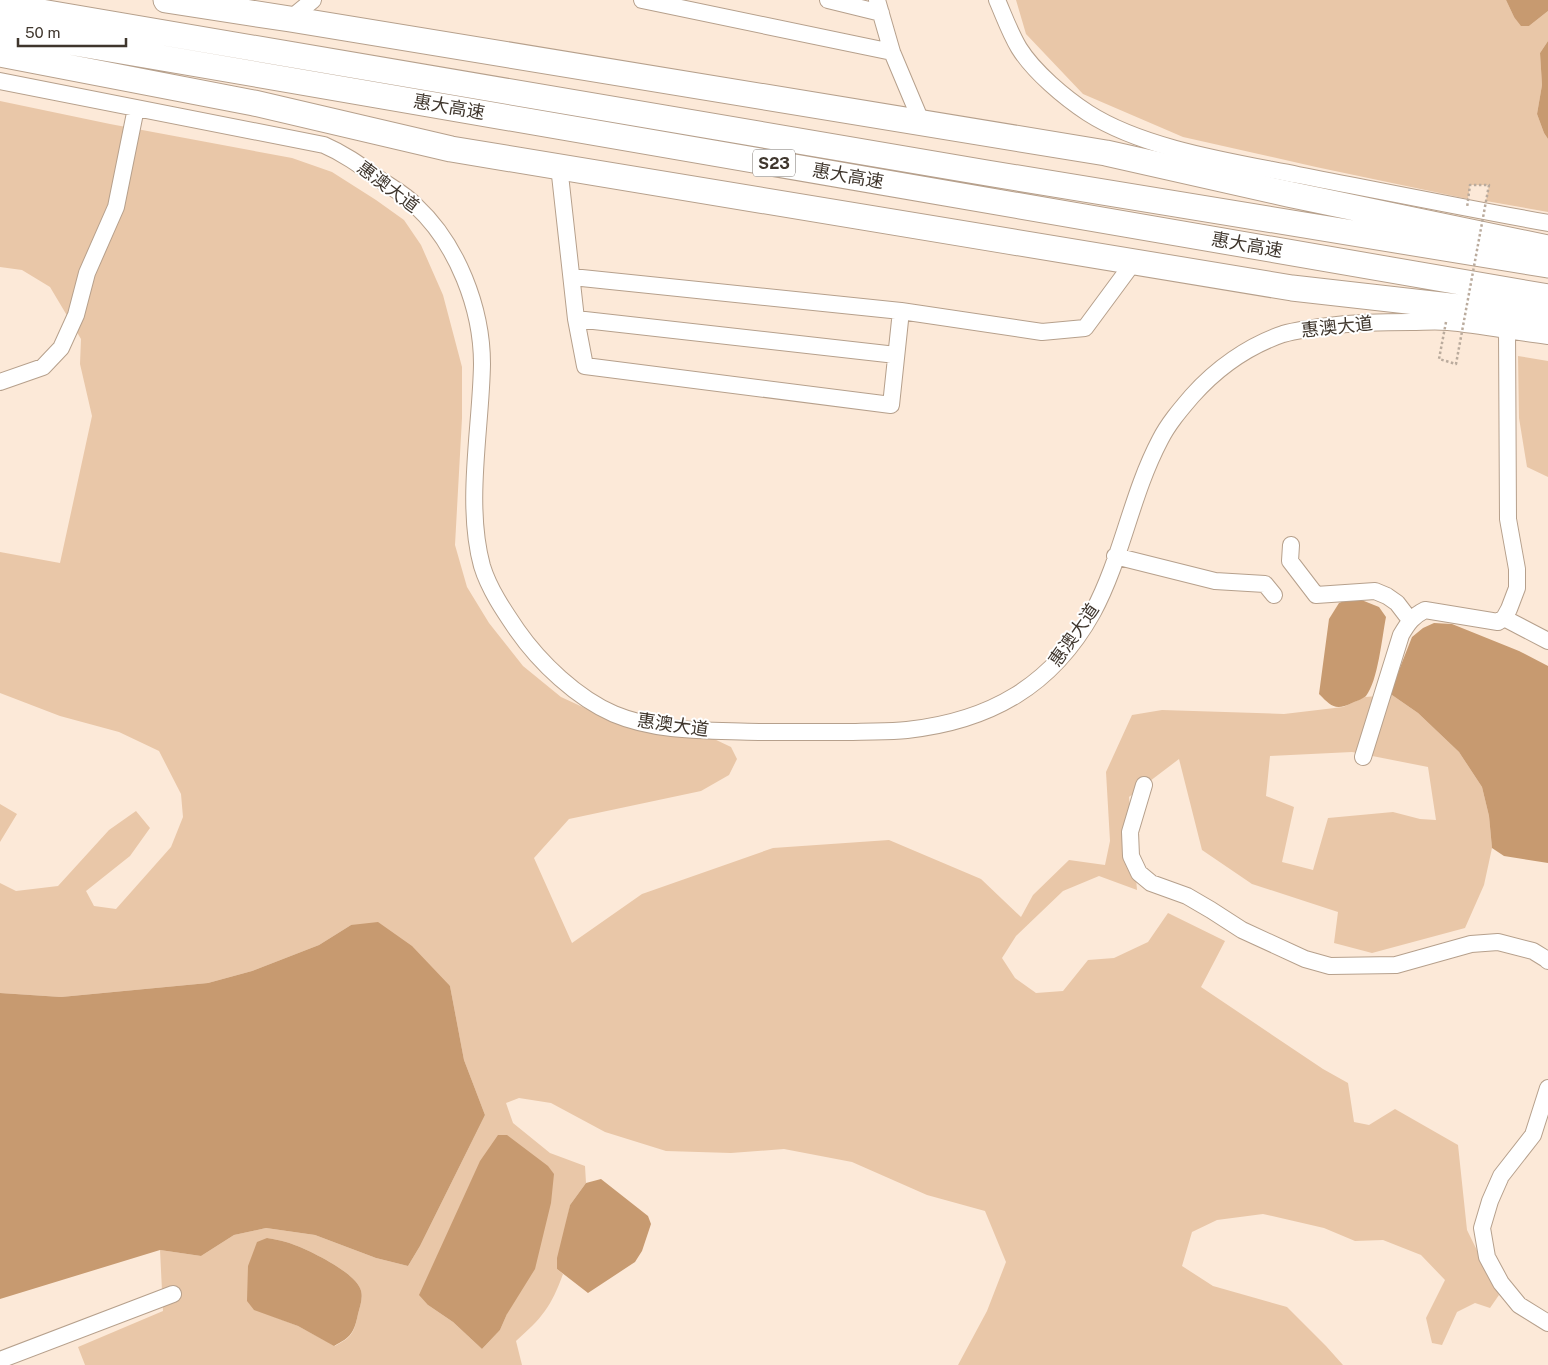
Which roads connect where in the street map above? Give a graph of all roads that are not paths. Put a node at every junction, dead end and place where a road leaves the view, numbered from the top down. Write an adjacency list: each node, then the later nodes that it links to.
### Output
1 (166, 0): 8 (highway)
2 (313, 0): 8 (street)
3 (642, 0): 10 (street)
4 (828, 0): 7 (street)
5 (997, 0): 16 (street)
6 (0, 5): 19 (highway, 惠大高速 / S23)
7 (879, 6): 10 (street)
8 (290, 19): 14 (highway)
9 (0, 30): 21 (highway, 惠大高速 / S23)
10 (892, 52): 14 (street)
11 (0, 54): 15 (highway)
12 (0, 81): 13 (street, 惠澳大道)
13 (136, 108): 28 (street); 30 (street, 惠澳大道)
14 (921, 121): 17 (highway)
15 (559, 166): 18 (highway); 20 (street)
16 (1548, 223)
17 (1548, 248)
18 (1133, 263): 22 (street); 23 (highway)
19 (1548, 265)
20 (572, 277): 22 (street); 24 (street)
21 (1548, 297)
22 (900, 311): 27 (street)
23 (1548, 317)
24 (576, 319): 27 (street); 27 (street)
25 (1507, 330): 26 (street, 惠澳大道); 30 (street, 惠澳大道); 32 (street)
26 (1548, 336)
27 (896, 355)
28 (0, 382)
29 (1291, 545): 33 (street)
30 (1116, 556): 31 (street)
31 (1274, 595)
32 (1504, 618): 33 (street); 34 (street)
33 (1410, 620): 35 (street)
34 (1548, 640)
35 (1363, 757)
36 (1144, 785): 37 (street)
37 (1548, 961)
38 (1548, 1088): 40 (street)
39 (173, 1294): 41 (street)
40 (1548, 1323)
41 (0, 1360)

